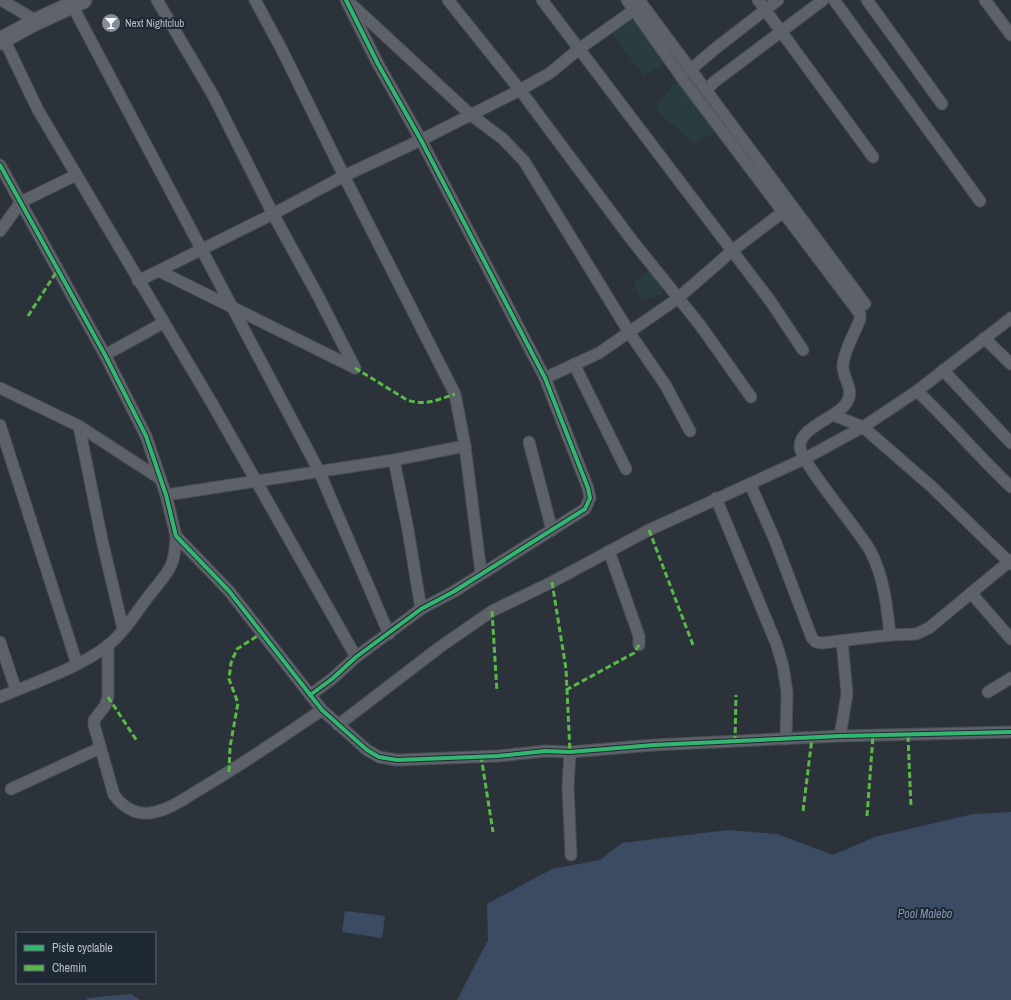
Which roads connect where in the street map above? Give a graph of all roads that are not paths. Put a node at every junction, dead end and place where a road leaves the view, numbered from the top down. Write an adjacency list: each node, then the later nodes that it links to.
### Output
1 (1, 0): 17 (street)
2 (157, 0): 35 (street)
3 (255, 0): 31 (street)
4 (346, 0): 26 (street); 27 (street)
5 (448, 0): 23 (street)
6 (542, 0): 21 (street)
7 (627, 0): 15 (street)
8 (758, 0): 16 (street)
9 (778, 0): 16 (street)
10 (822, 0): 18 (street)
11 (834, 0): 32 (street)
12 (867, 0): 25 (street)
13 (985, 0): 19 (street)
14 (78, 3): 17 (main road); 37 (street)
15 (637, 5): 21 (street); 22 (street); 34 (street)
16 (766, 10): 18 (street); 22 (street)
17 (37, 21): 20 (main road)
18 (781, 32): 24 (street); 28 (street)
19 (1011, 35)
20 (2, 40): 30 (street)
21 (579, 49): 23 (street); 38 (street)
22 (690, 70): 24 (street)
23 (520, 90): 26 (street); 41 (street)
24 (706, 90): 42 (street)
25 (942, 104)
26 (471, 115): 27 (street); 46 (street)
27 (421, 140): 31 (street); 53 (street)
28 (874, 157)
29 (0, 165): 33 (street)
30 (76, 175): 33 (street); 40 (street)
31 (344, 176): 35 (street); 64 (street)
32 (980, 201)
33 (21, 202): 36 (street); 49 (street)
34 (783, 212): 38 (street); 57 (street)
35 (273, 214): 37 (street); 43 (street)
36 (0, 231)
37 (201, 250): 39 (street); 43 (street)
38 (733, 250): 41 (street); 48 (street)
39 (159, 271): 40 (street); 43 (street)
40 (138, 282): 45 (street)
41 (677, 299): 46 (street); 56 (street)
42 (865, 304)
43 (230, 305): 68 (street)
44 (1011, 318): 47 (street)
45 (163, 323): 49 (street); 70 (street)
46 (629, 332): 50 (street); 61 (street)
47 (984, 338): 51 (street); 52 (street)
48 (803, 350)
49 (105, 355): 69 (street)
50 (574, 364): 53 (street); 67 (street)
51 (1011, 364)
52 (943, 370): 55 (street); 63 (street)
53 (545, 378): 75 (street)
54 (0, 388): 59 (street)
55 (917, 391): 60 (street); 72 (street)
56 (751, 397)
57 (833, 416): 60 (street); 65 (street)
58 (0, 425): 91 (street)
59 (79, 426): 69 (street); 82 (street)
60 (863, 427): 65 (street); 78 (street)
61 (690, 432)
62 (530, 442): 75 (street)
63 (1011, 443)
64 (465, 446): 66 (street); 79 (street)
65 (804, 459): 71 (street); 84 (street)
66 (394, 460): 68 (street); 81 (street)
67 (626, 469)
68 (319, 471): 70 (street); 83 (street)
69 (159, 478): 73 (street)
70 (257, 483): 73 (street); 90 (street)
71 (750, 484): 74 (street); 86 (street)
72 (1011, 487)
73 (166, 496): 76 (street)
74 (716, 498): 77 (street); 101 (street)
75 (552, 530): 79 (street)
76 (176, 536): 82 (street); 95 (street)
77 (609, 551): 88 (street); 98 (street)
78 (1010, 562): 80 (street)
79 (481, 573): 81 (street)
80 (971, 593): 84 (street); 85 (street)
81 (421, 609): 83 (street)
82 (123, 630): 89 (street)
83 (389, 634): 90 (street)
84 (890, 635): 86 (street)
85 (1011, 639)
86 (842, 641): 100 (street)
87 (0, 642): 93 (street)
88 (639, 645)
89 (108, 646): 91 (street); 102 (street)
90 (356, 657): 95 (street)
91 (77, 664): 93 (street)
92 (1011, 678): 94 (street)
93 (16, 690): 96 (street)
94 (988, 692)
95 (310, 695): 97 (street)
96 (0, 697)
97 (322, 710): 98 (street); 102 (street)
98 (338, 725): 103 (street)
99 (1011, 732): 100 (street)
100 (840, 736): 101 (street)
101 (786, 739): 103 (street)
102 (100, 748): 104 (street)
103 (570, 752): 105 (street)
104 (11, 789)
105 (571, 854)

